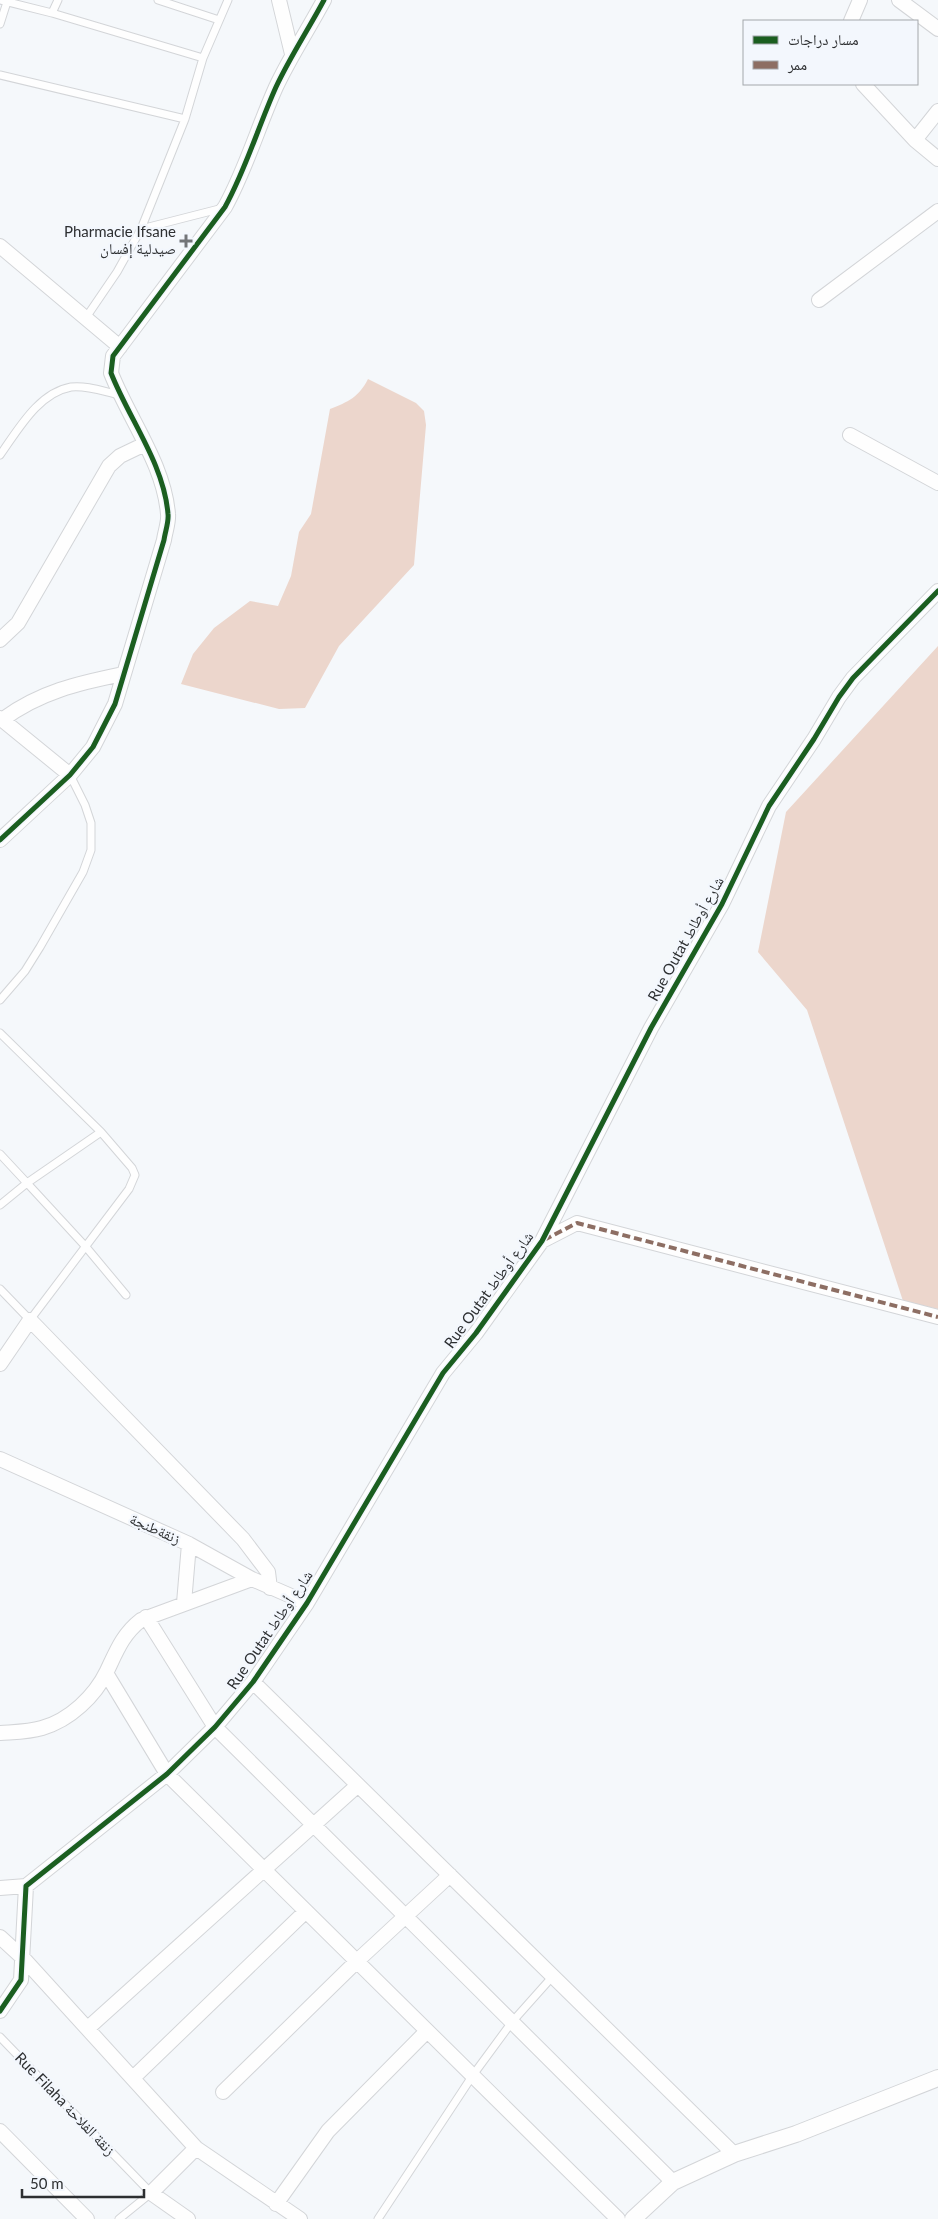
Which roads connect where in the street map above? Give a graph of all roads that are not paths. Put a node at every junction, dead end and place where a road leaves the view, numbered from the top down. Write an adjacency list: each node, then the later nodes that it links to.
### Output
1 (58, 0): 9 (lane)
2 (158, 0): 10 (lane)
3 (228, 0): 10 (lane)
4 (279, 0): 14 (street)
5 (324, 0): 14 (street)
6 (860, 0): 11 (street)
7 (899, 0): 13 (street)
8 (4, 1): 9 (lane); 12 (lane)
9 (52, 13): 15 (lane)
10 (219, 20): 15 (lane)
11 (850, 20)
12 (0, 24)
13 (938, 29)
14 (292, 54): 22 (street)
15 (203, 58): 19 (lane)
16 (0, 74): 19 (lane)
17 (864, 85): 20 (street)
18 (938, 111): 20 (street)
19 (184, 119): 24 (lane)
20 (915, 140): 21 (street)
21 (938, 159)
22 (225, 207): 24 (lane); 28 (street)
23 (938, 211): 26 (street)
24 (141, 229): 27 (lane)
25 (0, 246): 27 (street)
26 (819, 300)
27 (85, 319): 28 (street)
28 (120, 347): 29 (street)
29 (120, 395): 31 (street); 32 (lane)
30 (850, 435): 33 (street)
31 (144, 444): 35 (street); 36 (street)
32 (0, 455)
33 (938, 483)
34 (938, 591): 46 (street, Rue Outat شارع أوطاط)
35 (0, 640)
36 (123, 674): 37 (street); 38 (street)
37 (1, 719): 38 (street)
38 (70, 775): 39 (street); 40 (lane)
39 (0, 840)
40 (0, 1000)
41 (0, 1033): 42 (lane)
42 (101, 1132): 44 (lane); 47 (lane)
43 (0, 1154): 44 (lane)
44 (27, 1183): 45 (lane); 47 (lane)
45 (0, 1205)
46 (542, 1241): 50 (street); 57 (street, Rue Outat شارع أوطاط)
47 (86, 1247): 49 (lane); 51 (lane)
48 (0, 1289): 51 (lane)
49 (126, 1294)
50 (938, 1317)
51 (30, 1320): 52 (street); 56 (street)
52 (0, 1364)
53 (0, 1459): 54 (street, زنقةطنجة)
54 (189, 1544): 55 (street, زنقةطنجة); 58 (street)
55 (252, 1579): 56 (street, زنقةطنجة); 58 (street)
56 (270, 1588): 57 (street, زنقةطنجة)
57 (306, 1603): 61 (street, Rue Outat شارع أوطاط)
58 (184, 1604): 59 (street)
59 (146, 1617): 60 (street); 62 (street)
60 (106, 1673): 63 (street); 64 (street)
61 (253, 1682): 62 (street, Rue Outat شارع أوطاط); 65 (street)
62 (215, 1727): 64 (street, Rue Outat شارع أوطاط); 66 (street)
63 (0, 1733)
64 (167, 1774): 67 (street); 69 (street, Rue Outat شارع أوطاط)
65 (358, 1785): 66 (street); 68 (street)
66 (314, 1826): 67 (street); 72 (street)
67 (264, 1870): 71 (street); 79 (street)
68 (450, 1875): 72 (street); 76 (street)
69 (26, 1886): 70 (street); 74 (street)
70 (0, 1888)
71 (306, 1911): 75 (street); 83 (street)
72 (405, 1916): 75 (street); 78 (street)
73 (0, 1936): 74 (street)
74 (23, 1958): 77 (street); 79 (street)
75 (357, 1961): 80 (street); 85 (street)
76 (553, 1976): 78 (lane); 88 (street)
77 (0, 2011)
78 (512, 2022): 82 (lane); 89 (street)
79 (88, 2028): 83 (street)
80 (427, 2031): 82 (street); 91 (street)
81 (0, 2037): 90 (lane, Rue Filaha زنقة الفلاحة)
82 (473, 2075): 96 (lane); 97 (street)
83 (133, 2078): 87 (street)
84 (938, 2078): 88 (street)
85 (223, 2092)
86 (0, 2131): 92 (street)
87 (196, 2148): 90 (street); 91 (street)
88 (734, 2154): 89 (street)
89 (673, 2182): 98 (street)
90 (151, 2193): 93 (lane); 94 (street)
91 (276, 2204): 95 (street)
92 (87, 2219)
93 (120, 2219)
94 (188, 2219)
95 (300, 2219)
96 (378, 2219)
97 (618, 2219)
98 (633, 2219)

